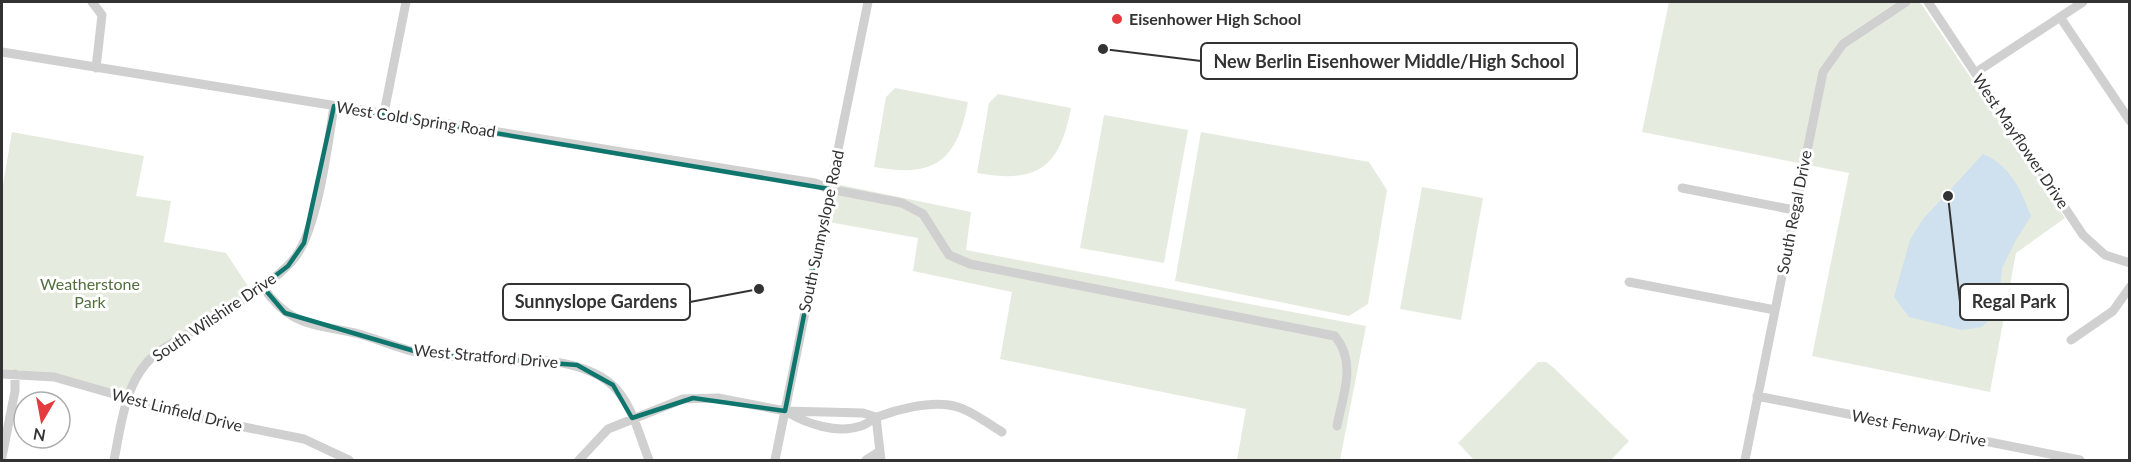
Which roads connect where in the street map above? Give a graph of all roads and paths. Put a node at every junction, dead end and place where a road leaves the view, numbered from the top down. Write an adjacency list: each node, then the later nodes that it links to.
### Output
1 (92, 2): 9 (street)
2 (406, 2): 12 (street)
3 (868, 2): 15 (street, South Sunnyslope Road)
4 (1906, 2): 16 (street, South Regal Drive)
5 (1928, 2): 10 (street, West Mayflower Drive)
6 (2083, 2): 7 (street)
7 (2060, 17): 10 (street); 13 (street)
8 (2, 52): 9 (street, West Cold Spring Road)
9 (96, 68): 11 (street, West Cold Spring Road)
10 (1976, 73): 17 (street, West Mayflower Drive)
11 (334, 106): 12 (street, West Cold Spring Road); 19 (street, South Wilshire Drive)
12 (384, 113): 15 (street, West Cold Spring Road)
13 (2130, 121)
14 (1682, 188): 16 (street)
15 (829, 189): 27 (street, South Sunnyslope Road); 30 (street, West Cold Spring Road)
16 (1794, 210): 21 (street, South Regal Drive)
17 (2130, 263)
18 (1629, 282): 21 (street)
19 (262, 286): 26 (street, South Wilshire Drive); 29 (street, West Stratford Drive)
20 (2130, 287): 22 (street)
21 (1774, 310): 25 (street, South Regal Drive)
22 (2071, 340)
23 (2, 374): 24 (street, West Linfield Drive)
24 (15, 374): 26 (street, West Linfield Drive); 33 (street)
25 (1757, 396): 34 (street, West Fenway Drive); 41 (street, South Regal Drive)
26 (127, 398): 35 (street, South Wilshire Drive); 36 (street, West Linfield Drive)
27 (785, 411): 28 (street); 28 (street); 29 (street); 39 (street, South Sunnyslope Road)
28 (876, 417): 31 (street); 32 (street)
29 (632, 418): 37 (street); 38 (street, West Stratford Drive)
30 (1337, 426)
31 (1002, 432)
32 (880, 456): 40 (street)
33 (2, 457)
34 (2044, 457): 42 (street, West Fenway Drive)
35 (114, 460)
36 (349, 460)
37 (579, 460)
38 (649, 460)
39 (775, 460)
40 (866, 460)
41 (1744, 460)
42 (2080, 460)

